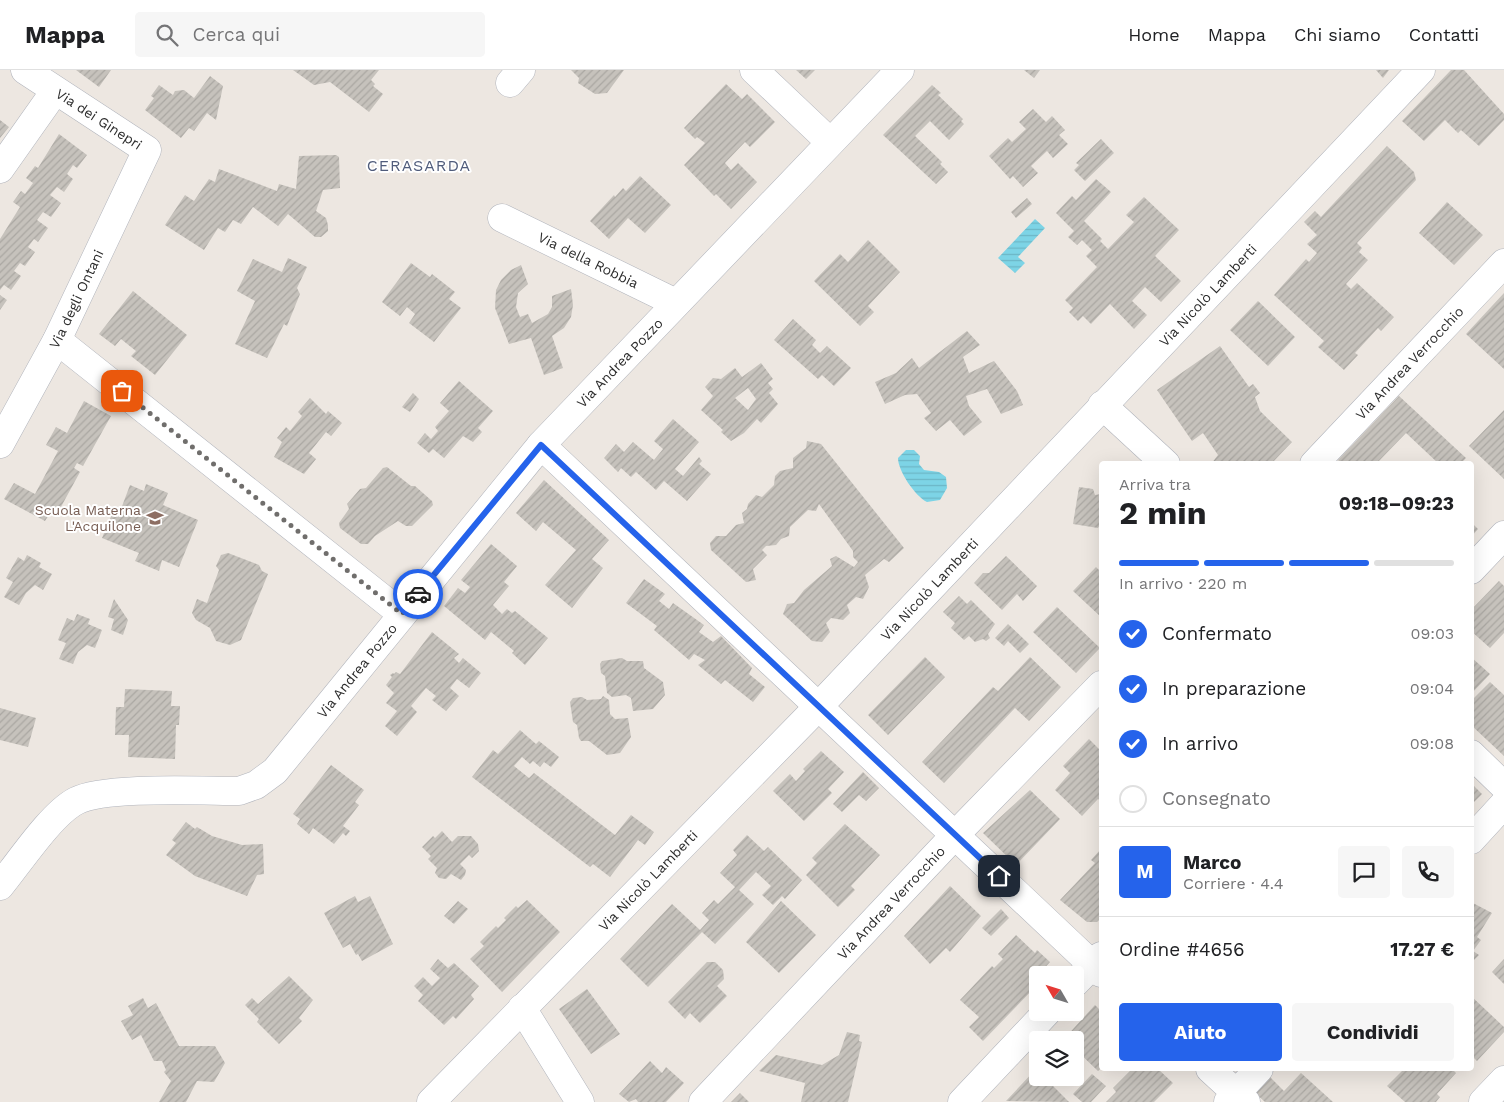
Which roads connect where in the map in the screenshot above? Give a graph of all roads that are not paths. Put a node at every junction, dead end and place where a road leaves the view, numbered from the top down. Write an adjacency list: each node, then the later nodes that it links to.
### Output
1 (26, 70): 5 (street, Via dei Ginepri)
2 (754, 70): 6 (street)
3 (900, 70): 6 (street, Via Andrea Pozzo)
4 (1421, 70): 13 (street, Via Nicolò Lamberti)
5 (56, 91): 7 (street, Via dei Ginepri); 8 (street)
6 (829, 141): 11 (street, Via Andrea Pozzo)
7 (147, 150): 12 (street, Via degli Ontani)
8 (0, 169)
9 (502, 218): 11 (street, Via della Robbia)
10 (1504, 263): 17 (street, Via Andrea Verrocchio)
11 (676, 303): 15 (street, Via Andrea Pozzo)
12 (57, 340): 14 (street, Via degli Ontani); 20 (street)
13 (1102, 405): 16 (street); 22 (street, Via Nicolò Lamberti)
14 (0, 444)
15 (541, 445): 20 (street, Via Andrea Pozzo); 22 (street)
16 (1163, 461)
17 (1317, 461)
18 (1504, 535): 19 (street)
19 (1474, 567)
20 (402, 614): 28 (street, Via Andrea Pozzo)
21 (1099, 687): 26 (street, Via Andrea Verrocchio)
22 (819, 706): 26 (street); 30 (street, Via Nicolò Lamberti)
23 (1474, 757): 24 (street)
24 (1504, 786)
25 (1504, 804): 27 (street)
26 (956, 835): 29 (street); 38 (street, Via Andrea Verrocchio)
27 (1474, 837)
28 (0, 886)
29 (1092, 969)
30 (522, 1008): 36 (street, Via Nicolò Lamberti); 37 (street)
31 (1038, 1021): 39 (street)
32 (1212, 1071): 35 (street)
33 (1258, 1071): 35 (street)
34 (1504, 1080): 40 (street)
35 (1237, 1099)
36 (431, 1102)
37 (580, 1102)
38 (703, 1102)
39 (962, 1102)
40 (1483, 1102)

